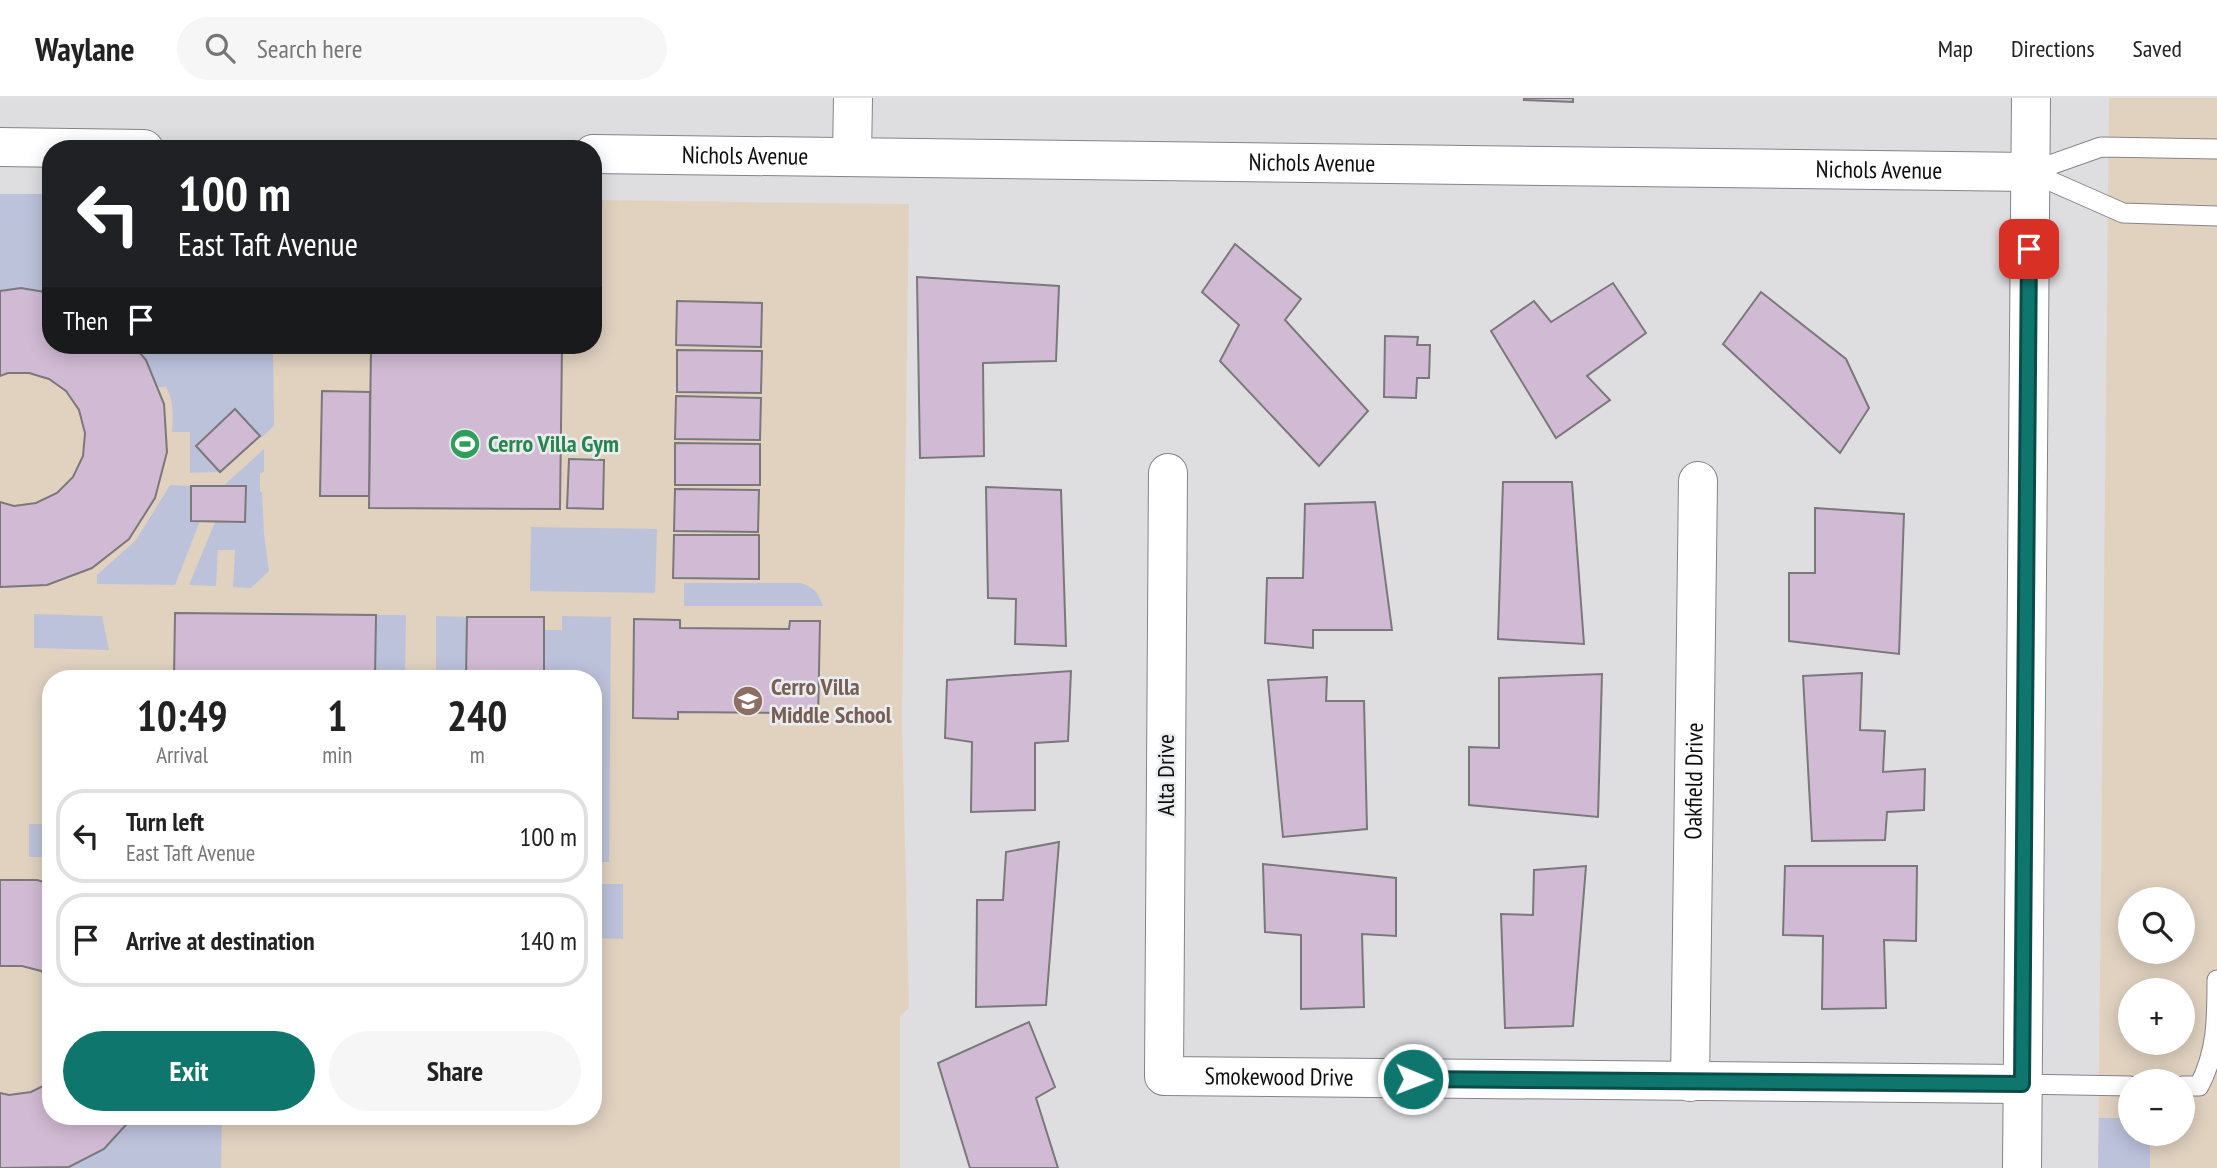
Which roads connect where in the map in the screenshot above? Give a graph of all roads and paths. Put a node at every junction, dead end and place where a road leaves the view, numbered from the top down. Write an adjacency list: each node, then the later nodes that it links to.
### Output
1 (853, 98): 7 (street)
2 (2031, 98): 8 (street)
3 (0, 147): 4 (street)
4 (42, 148)
5 (2217, 149): 8 (lane)
6 (602, 154): 7 (street, Nichols Avenue)
7 (852, 157): 8 (street, Nichols Avenue)
8 (2030, 172): 9 (lane); 15 (street)
9 (2217, 216)
10 (1168, 473): 13 (street, Alta Drive)
11 (1698, 481): 14 (street, Oakfield Drive)
12 (2217, 979): 17 (lane)
13 (1164, 1076): 14 (street, Smokewood Drive)
14 (1690, 1082): 15 (street, Smokewood Drive)
15 (2022, 1084): 16 (lane); 18 (street)
16 (2118, 1086)
17 (2195, 1086)
18 (2022, 1168)

